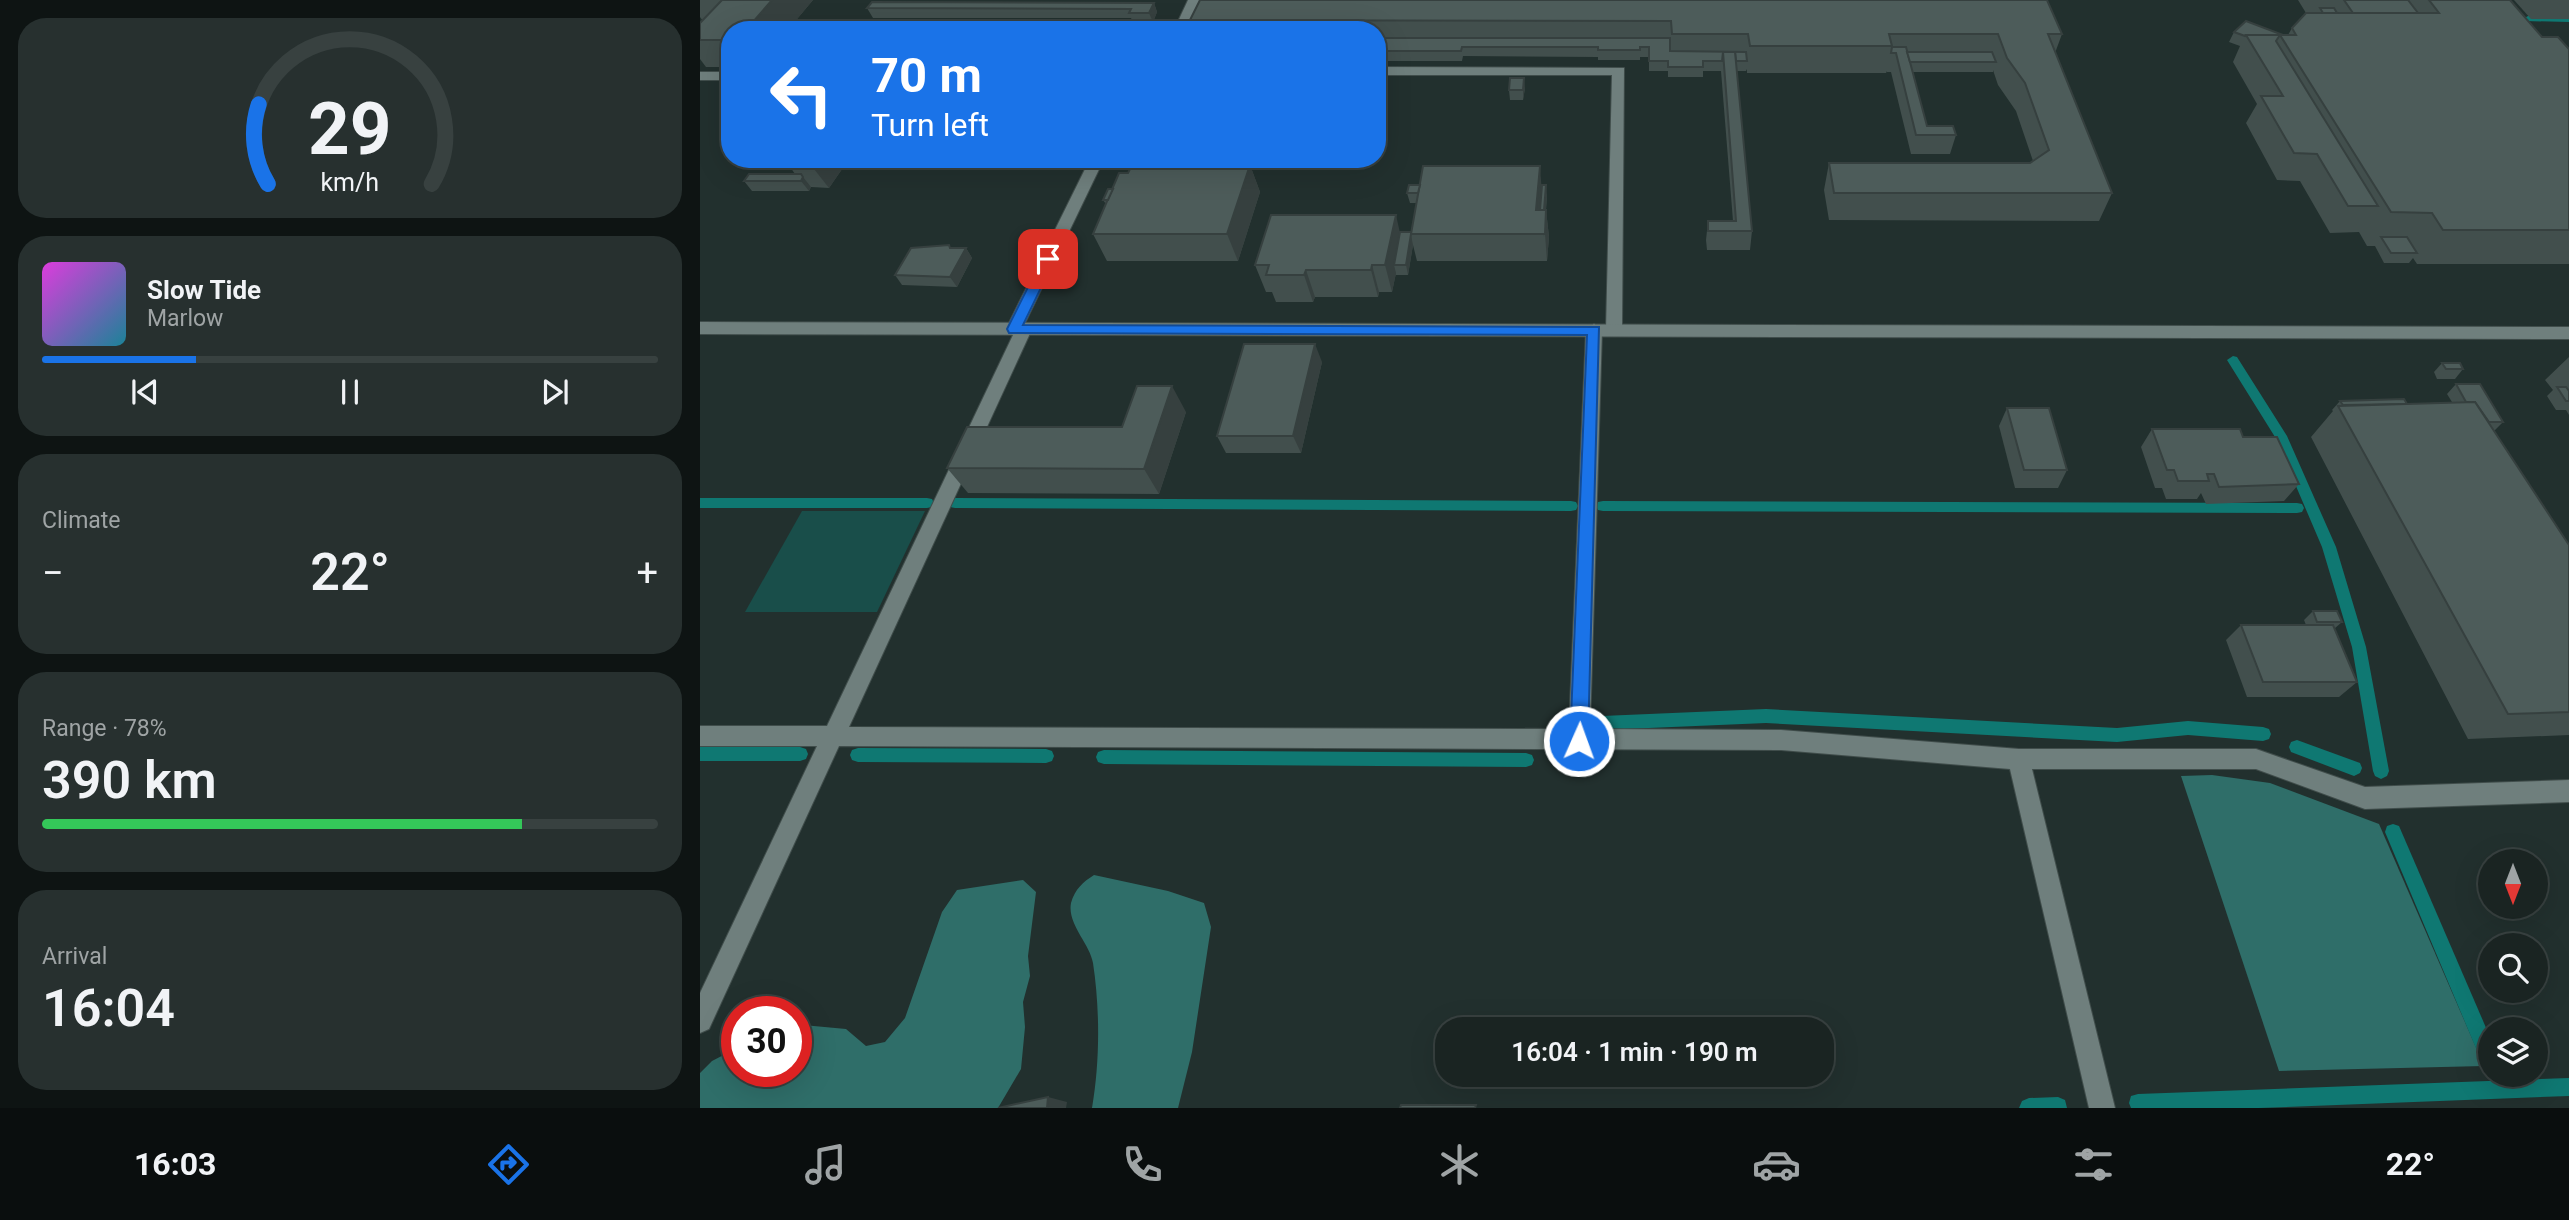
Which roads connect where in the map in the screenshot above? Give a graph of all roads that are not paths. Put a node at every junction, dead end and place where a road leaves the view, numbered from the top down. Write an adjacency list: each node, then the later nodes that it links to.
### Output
1 (1194, 0): 2 (street)
2 (1184, 21)
3 (1386, 71): 10 (street)
4 (700, 75): 5 (street)
5 (721, 76)
6 (1093, 168): 8 (street)
7 (700, 328): 8 (street)
8 (1019, 329): 9 (street); 13 (street)
9 (1594, 330): 10 (street); 14 (street)
10 (1614, 330): 11 (street)
11 (2569, 333)
12 (700, 736): 13 (street)
13 (833, 737): 14 (street); 17 (street)
14 (1579, 741): 15 (street)
15 (2019, 758): 16 (street); 18 (street)
16 (2569, 791)
17 (700, 1020)
18 (2102, 1108)

